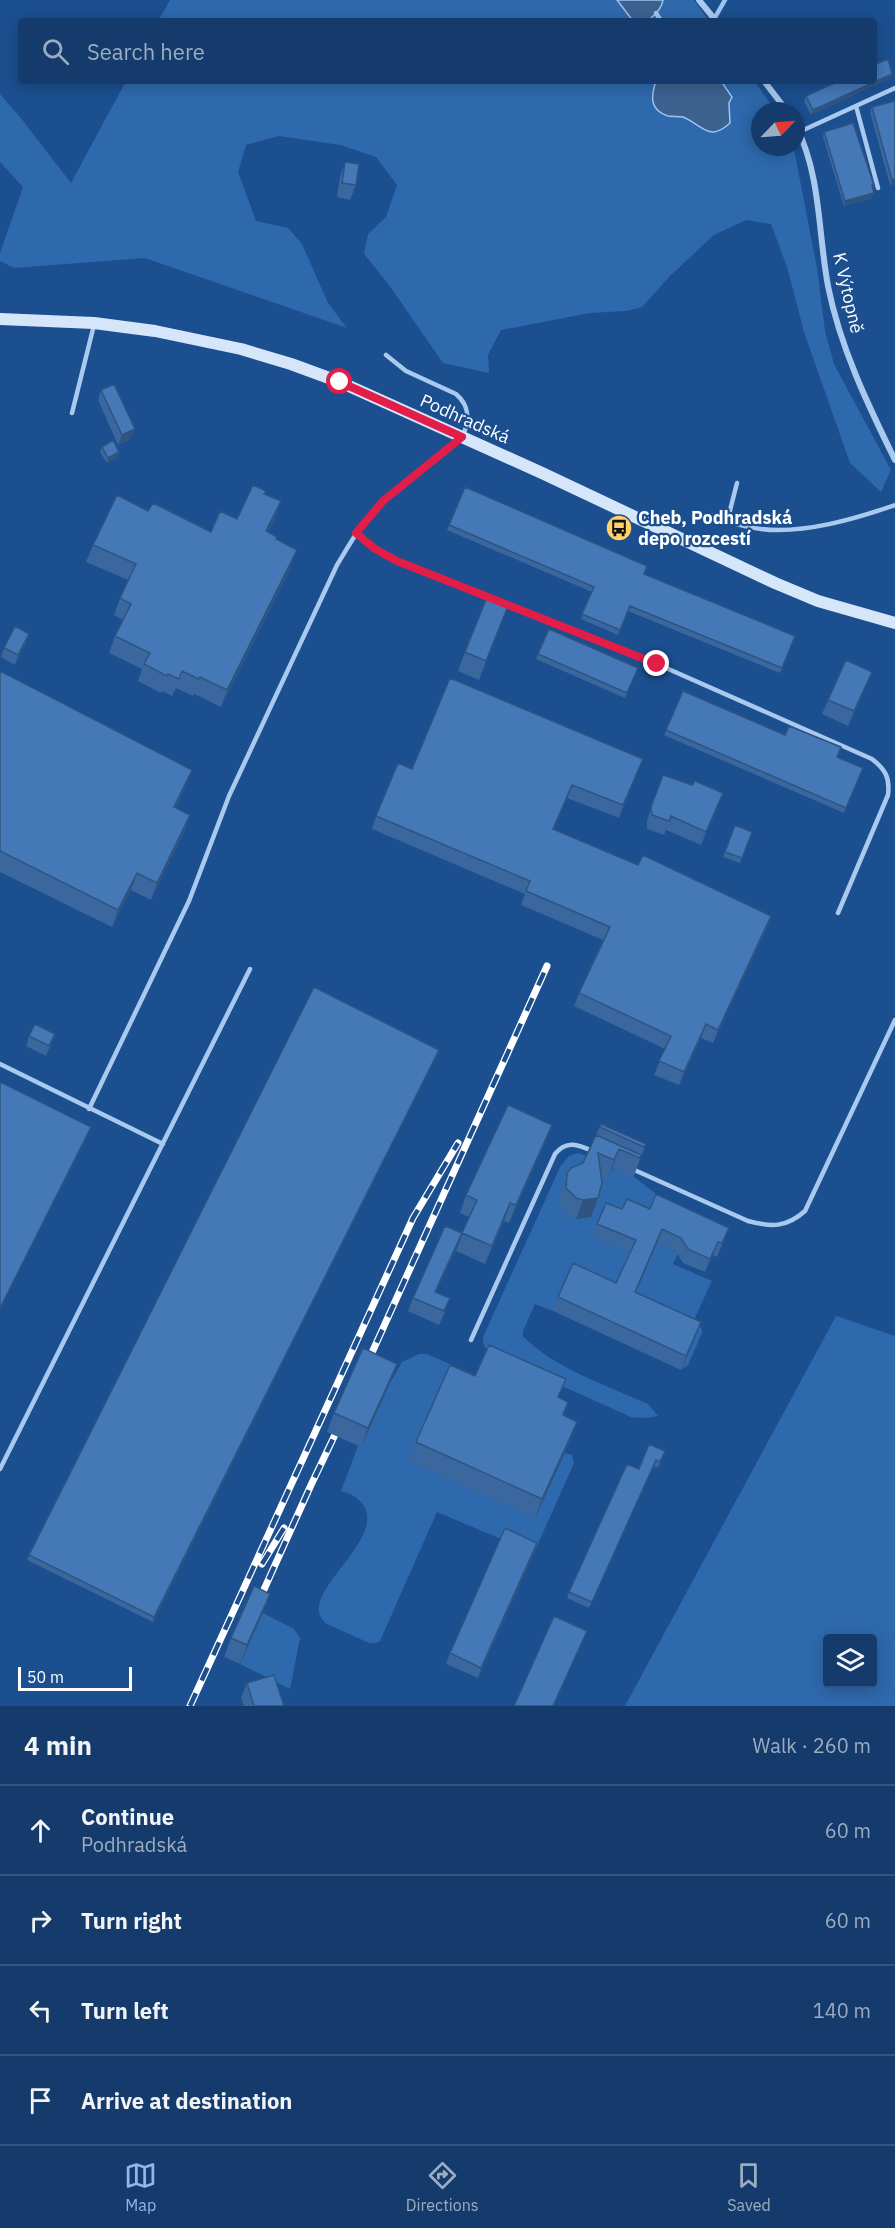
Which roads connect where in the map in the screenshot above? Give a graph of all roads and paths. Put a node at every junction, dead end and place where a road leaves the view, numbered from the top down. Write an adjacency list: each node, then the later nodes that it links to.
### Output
1 (699, 0): 2 (street)
2 (714, 18)
3 (766, 84): 6 (street)
4 (895, 88): 5 (lane)
5 (892, 92): 7 (lane)
6 (780, 102)
7 (856, 106): 8 (lane); 10 (lane)
8 (805, 126)
9 (805, 148): 16 (street, K Výtopně)
10 (878, 188)
11 (0, 320): 12 (main road, Podhradská)
12 (94, 322): 14 (lane); 15 (main road, Podhradská)
13 (386, 354): 15 (lane)
14 (72, 413)
15 (462, 437): 21 (lane); 22 (main road, Podhradská)
16 (895, 460)
17 (737, 483): 20 (lane)
18 (895, 505): 20 (lane)
19 (707, 514): 20 (lane)
20 (727, 522)
21 (356, 533): 23 (lane); 27 (lane)
22 (895, 623)
23 (838, 913)
24 (250, 969): 28 (lane)
25 (895, 1020): 30 (lane)
26 (0, 1064): 27 (lane)
27 (89, 1109): 28 (lane)
28 (163, 1144): 32 (lane)
29 (600, 1154): 31 (lane)
30 (627, 1166)
31 (471, 1340)
32 (0, 1469)

